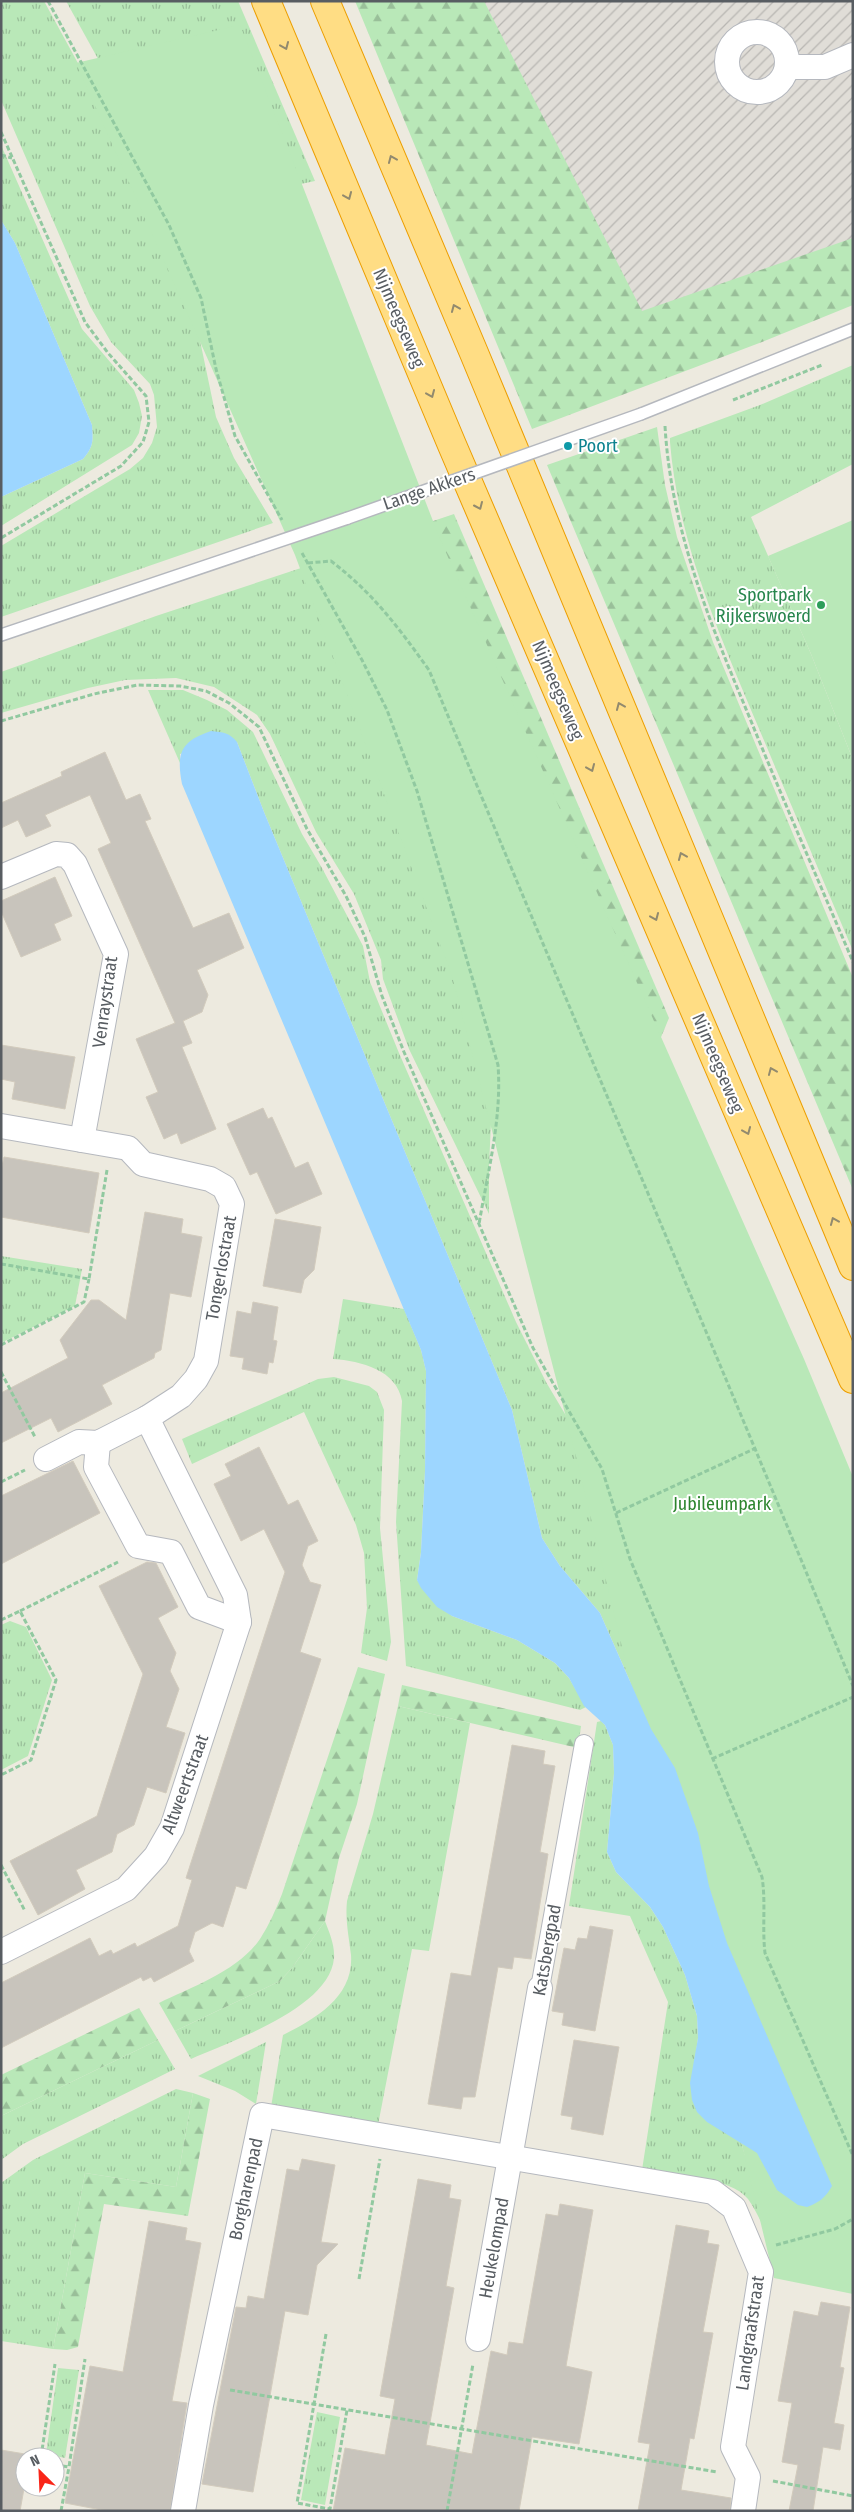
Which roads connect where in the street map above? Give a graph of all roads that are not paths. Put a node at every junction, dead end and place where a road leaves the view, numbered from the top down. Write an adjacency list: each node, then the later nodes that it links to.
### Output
1 (266, 1): 11 (highway, Nijmeegseweg, one-way to 11)
2 (325, 1): 10 (highway, one-way to 2)
3 (853, 55): 4 (street)
4 (788, 67)
5 (853, 330): 6 (lane, Lange Akkers, bridge)
6 (1, 635)
7 (1, 877): 9 (street, Venraystraat)
8 (1, 1126): 9 (street, Tongerlostraat)
9 (82, 1140): 12 (street, Tongerlostraat)
10 (853, 1266)
11 (853, 1379)
12 (147, 1418): 13 (street, Tongerlostraat); 15 (street, Altweertstraat)
13 (98, 1443): 14 (street, Tongerlostraat); 15 (street)
14 (46, 1459)
15 (239, 1622): 17 (street, Altweertstraat)
16 (584, 1744): 18 (street, Katsbergpad)
17 (1, 1952)
18 (540, 1988): 19 (street, Katsbergpad)
19 (511, 2156): 20 (street, Heukelompad); 21 (street, Borgharenpad); 22 (street, Landgraafstraat)
20 (478, 2339)
21 (184, 2511)
22 (743, 2511)

